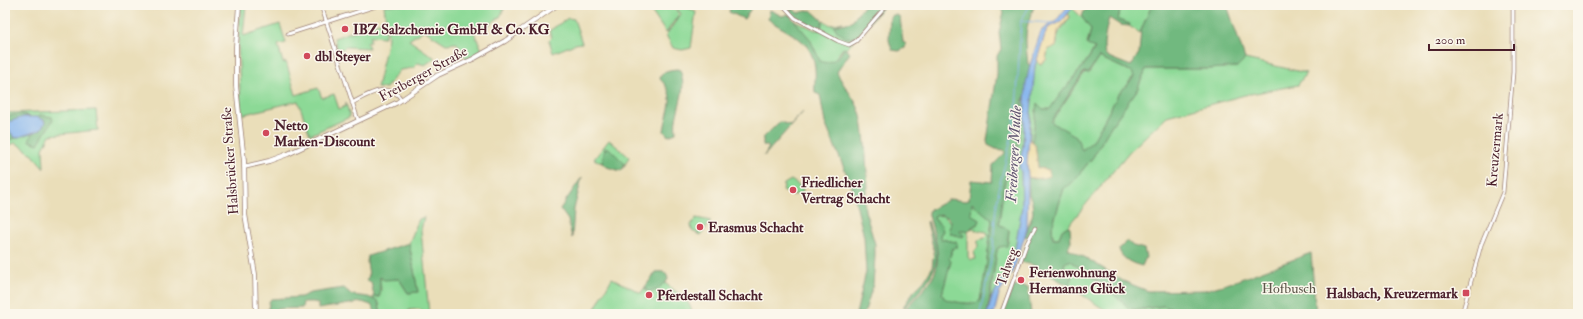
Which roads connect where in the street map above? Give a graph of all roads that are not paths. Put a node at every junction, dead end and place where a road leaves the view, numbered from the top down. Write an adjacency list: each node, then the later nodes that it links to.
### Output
1 (239, 5): 13 (street, Halsbrücker Straße)
2 (321, 5): 8 (street)
3 (379, 5): 8 (street)
4 (557, 5): 10 (street, Freiberger Straße)
5 (783, 5): 6 (street)
6 (887, 5)
7 (1513, 5): 17 (street, Kreuzermark)
8 (326, 22): 9 (street); 11 (street)
9 (288, 34)
10 (402, 100): 11 (street); 12 (street, Freiberger Straße)
11 (352, 103): 12 (street)
12 (358, 120): 13 (street, Freiberger Straße)
13 (244, 167): 15 (street, Halsbrücker Straße)
14 (1035, 228): 16 (street, Talweg)
15 (256, 314)
16 (1002, 314)
17 (1462, 314)

